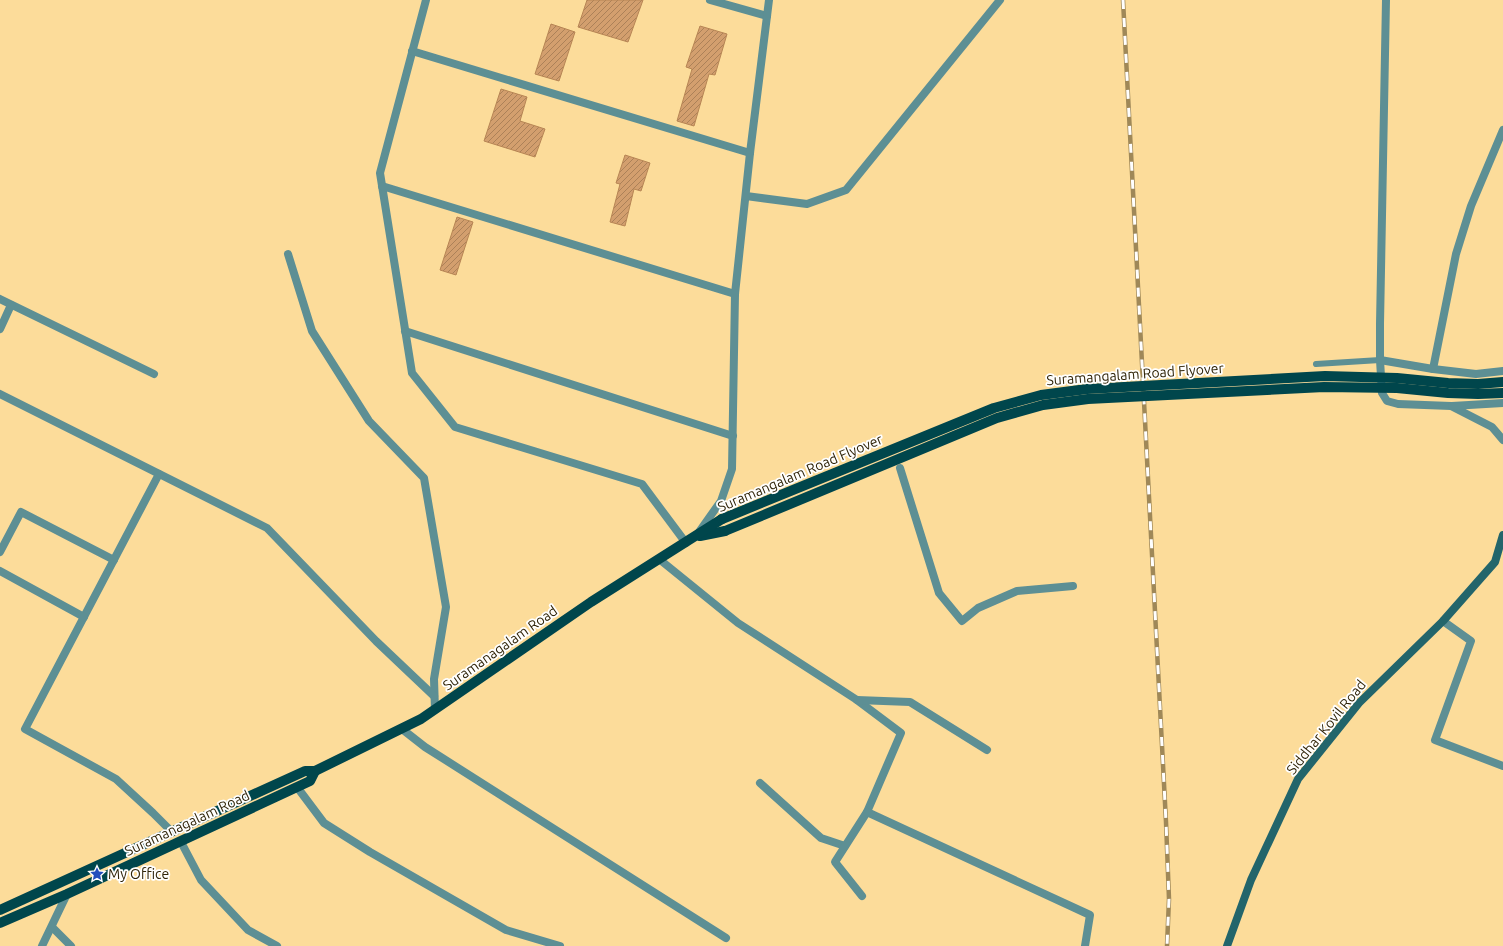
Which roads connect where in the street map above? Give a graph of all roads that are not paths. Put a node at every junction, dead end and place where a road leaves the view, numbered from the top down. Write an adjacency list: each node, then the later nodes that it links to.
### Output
1 (426, 0): 7 (street)
2 (710, 0): 6 (street)
3 (769, 0): 6 (street)
4 (1000, 0): 11 (street)
5 (1386, 0): 18 (street)
6 (767, 16): 9 (street)
7 (412, 51): 9 (street); 10 (street)
8 (1503, 130): 20 (street)
9 (750, 153): 11 (street)
10 (382, 186): 13 (street); 17 (street)
11 (746, 196): 13 (street)
12 (288, 254): 41 (street)
13 (735, 294): 28 (street)
14 (0, 299): 15 (street)
15 (11, 305): 16 (street); 22 (street)
16 (0, 329)
17 (405, 331): 28 (street); 33 (street)
18 (1380, 360): 19 (lane); 20 (street); 27 (street)
19 (1316, 364)
20 (1433, 369): 21 (street)
21 (1503, 371)
22 (154, 374)
23 (1503, 382): 33 (main road, Suramangalam Road Flyover, bridge)
24 (1503, 392): 33 (main road, Suramangalam Road Flyover, bridge)
25 (0, 394): 31 (street)
26 (1503, 403): 27 (street)
27 (1451, 406): 29 (street)
28 (733, 436): 33 (street)
29 (1503, 440)
30 (900, 468): 38 (street)
31 (159, 474): 36 (street); 41 (street)
32 (1503, 535): 40 (main road, Siddhar Kovil Road)
33 (690, 540): 35 (main road, Suramanagalam Road)
34 (0, 552): 36 (street)
35 (659, 559): 42 (street); 43 (main road, Suramanagalam Road)
36 (114, 560): 39 (street)
37 (0, 571): 39 (street)
38 (1073, 586)
39 (84, 617): 51 (street)
40 (1443, 621): 46 (street); 65 (main road, Siddhar Kovil Road)
41 (434, 696): 43 (street)
42 (857, 700): 45 (street); 50 (street)
43 (434, 710): 44 (main road, Suramanagalam Road)
44 (402, 729): 47 (main road, Suramanagalam Road); 59 (street)
45 (987, 750)
46 (1503, 766)
47 (315, 771): 49 (main road, Suramanagalam Road); 51 (main road, Suramanagalam Road)
48 (760, 783): 53 (street)
49 (298, 787): 52 (main road, Suramanagalam Road); 63 (street)
50 (867, 812): 53 (street); 64 (street)
51 (171, 831): 56 (main road, Suramanagalam Road)
52 (181, 842): 54 (main road, Suramanagalam Road); 62 (street)
53 (845, 846): 55 (street)
54 (67, 894): 57 (main road, Suramanagalam Road); 58 (street)
55 (862, 896)
56 (0, 910)
57 (0, 923)
58 (52, 927): 60 (street); 61 (street)
59 (726, 938)
60 (42, 946)
61 (71, 946)
62 (277, 946)
63 (560, 946)
64 (1085, 946)
65 (1227, 946)

